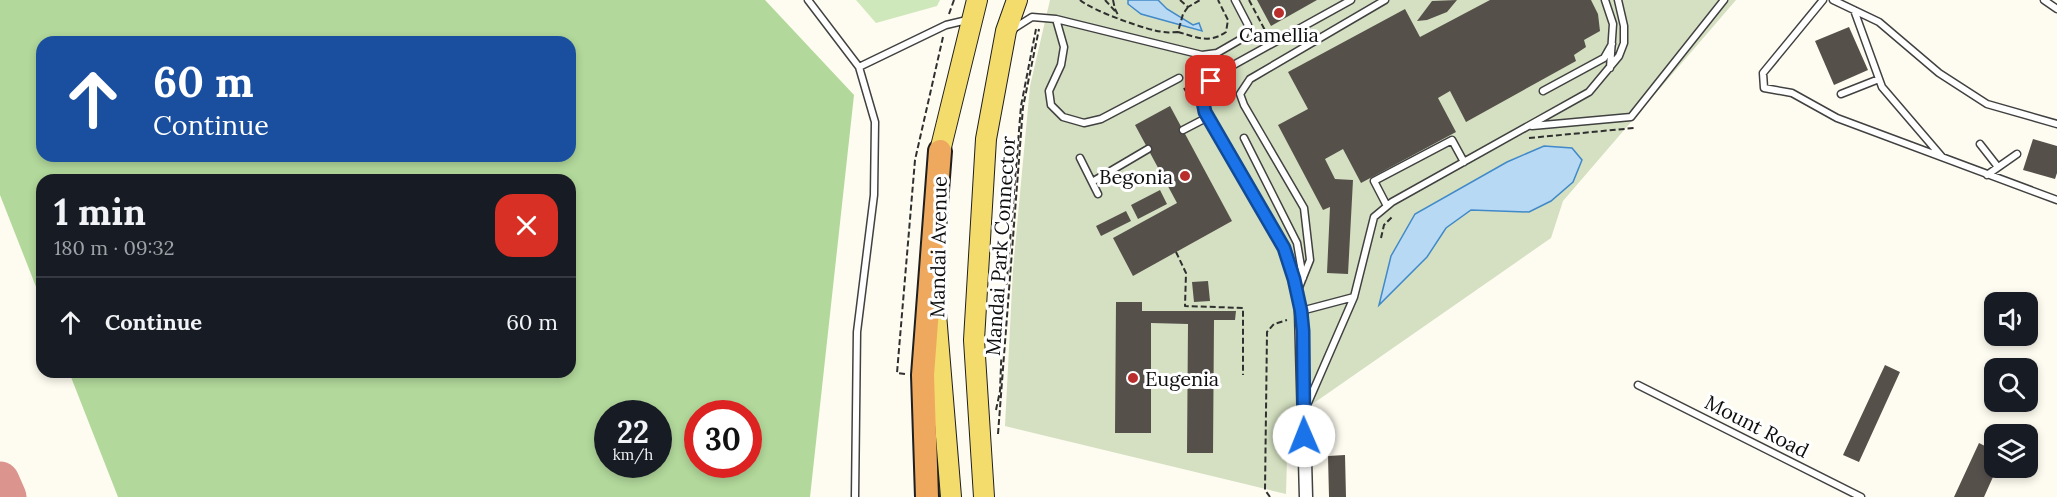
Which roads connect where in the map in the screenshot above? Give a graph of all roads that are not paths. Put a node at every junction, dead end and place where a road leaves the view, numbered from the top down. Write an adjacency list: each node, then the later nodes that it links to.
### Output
1 (808, 0): 19 (lane)
2 (977, 0): 16 (main road, Mandai Avenue)
3 (1017, 0): 17 (main road, Mandai Avenue)
4 (1235, 0): 15 (lane)
5 (1351, 0): 25 (lane)
6 (1385, 0): 43 (lane)
7 (1605, 0): 18 (lane)
8 (1618, 0): 20 (lane)
9 (1724, 0): 27 (lane)
10 (1823, 0): 35 (lane)
11 (1833, 0): 14 (lane)
12 (2044, 0): 13 (lane)
13 (2057, 9)
14 (1854, 10): 22 (lane); 26 (lane)
15 (1056, 19): 17 (lane); 21 (lane)
16 (970, 20): 19 (lane); 32 (main road, Mandai Avenue)
17 (1004, 43): 52 (main road, Mandai Avenue)
18 (1612, 44): 20 (lane); 23 (lane)
19 (859, 67): 49 (lane)
20 (1610, 69): 27 (lane)
21 (1179, 78)
22 (1879, 79): 24 (lane); 35 (lane)
23 (1543, 91)
24 (1841, 94)
25 (1208, 117): 28 (lane); 44 (lane)
26 (2057, 124)
27 (1527, 126): 36 (lane)
28 (1183, 130)
29 (1244, 138): 43 (lane)
30 (1980, 144): 37 (lane)
31 (1148, 149): 39 (lane)
32 (940, 150): 50 (highway); 51 (main road, Mandai Avenue)
33 (2017, 154): 37 (lane)
34 (1080, 158): 39 (lane)
35 (1942, 158): 38 (lane)
36 (1464, 162): 42 (lane); 42 (lane)
37 (1998, 167): 38 (lane)
38 (1988, 175): 41 (lane)
39 (1092, 182): 40 (lane)
40 (1098, 194)
41 (2057, 200)
42 (1387, 206): 45 (lane)
43 (1303, 278): 44 (lane)
44 (1297, 292): 46 (lane)
45 (1354, 297): 46 (lane); 48 (lane)
46 (1297, 315): 48 (street)
47 (1638, 385): 54 (lane, Mount Road)
48 (1303, 414): 53 (street)
49 (855, 497)
50 (927, 497)
51 (951, 497)
52 (984, 497)
53 (1306, 497)
54 (1861, 497)

